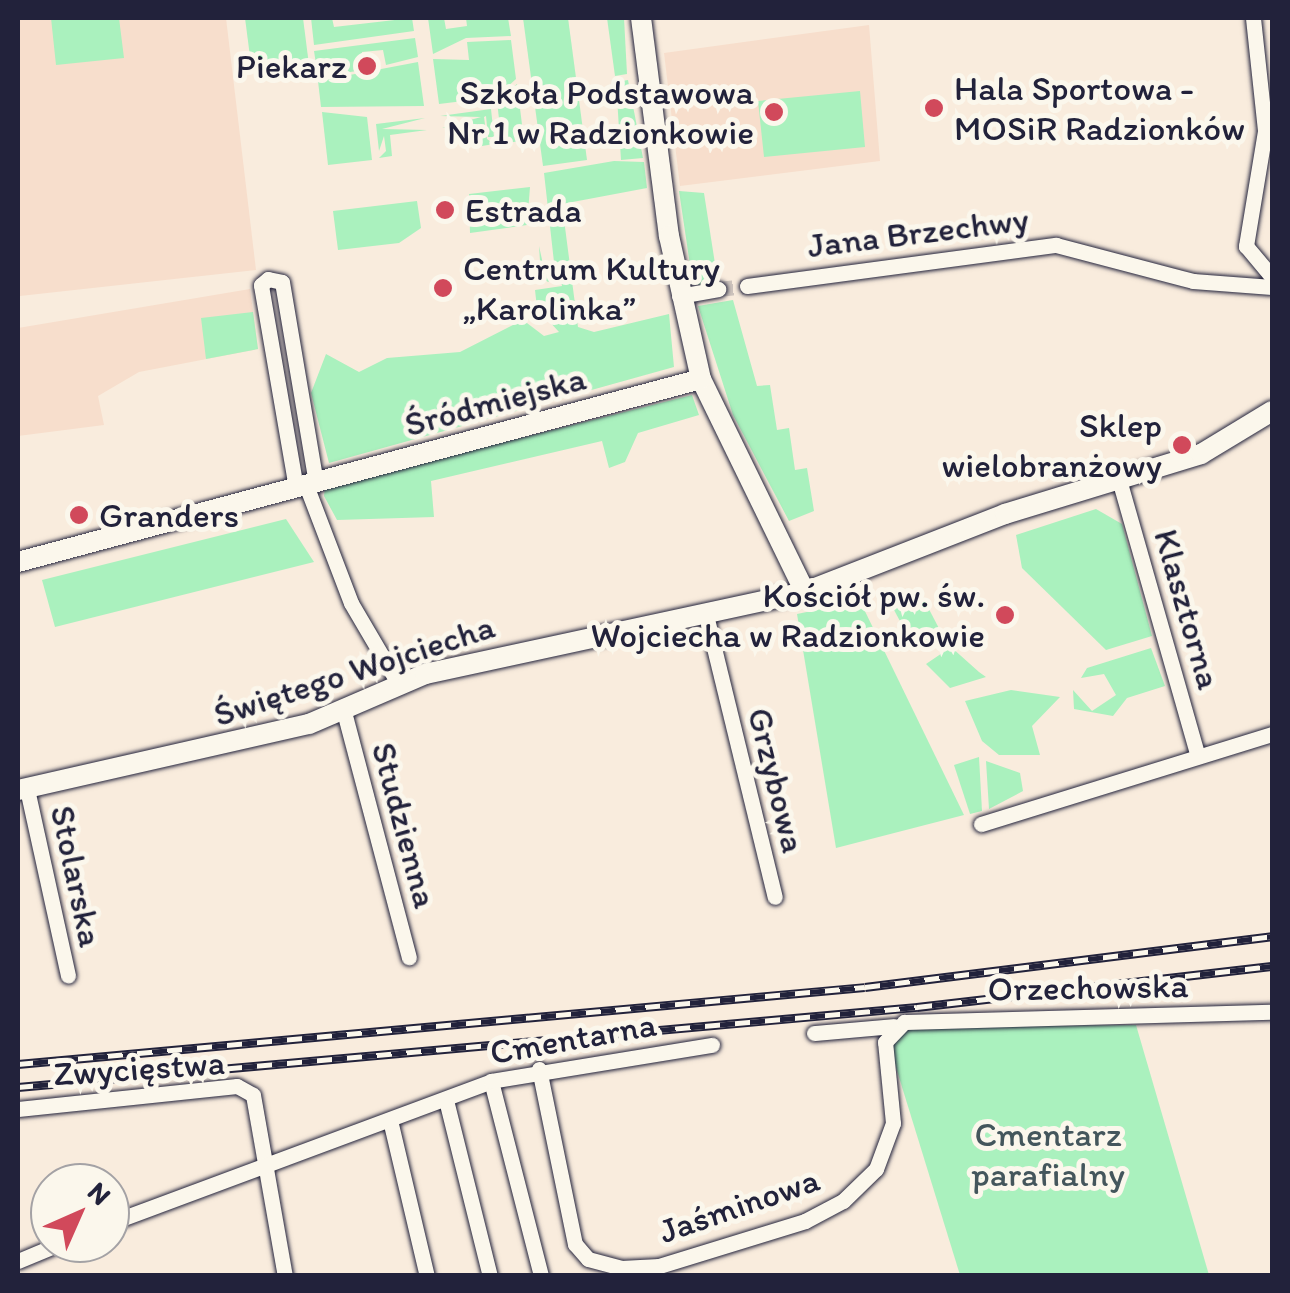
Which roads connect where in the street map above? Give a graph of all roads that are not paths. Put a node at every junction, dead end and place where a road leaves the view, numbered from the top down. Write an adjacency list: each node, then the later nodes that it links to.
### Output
1 (640, 18): 7 (street)
2 (1253, 18): 3 (street)
3 (1272, 277)
4 (747, 286): 5 (street, Jana Brzechwy)
5 (1272, 288)
6 (718, 289): 7 (street)
7 (679, 296): 8 (street)
8 (701, 380): 11 (street, Śródmiejska); 13 (street)
9 (1272, 411): 10 (street, Świętego Wojciecha)
10 (1120, 483): 13 (street, Świętego Wojciecha); 18 (street, Klasztorna)
11 (306, 485): 11 (street); 12 (street, Śródmiejska); 15 (street)
12 (18, 562)
13 (805, 592): 14 (street, Świętego Wojciecha)
14 (707, 618): 15 (street, Świętego Wojciecha); 21 (street, Grzybowa)
15 (398, 683): 16 (street, Świętego Wojciecha)
16 (342, 708): 19 (street, Świętego Wojciecha); 22 (street, Studzienna)
17 (1272, 734): 18 (street)
18 (1197, 753): 20 (street)
19 (22, 789): 23 (street, Stolarska)
20 (981, 824)
21 (774, 897)
22 (409, 957)
23 (68, 976)
24 (1272, 1012): 25 (street, Orzechowska)
25 (899, 1024): 26 (street, Orzechowska); 28 (street, Jaśminowa)
26 (814, 1033)
27 (712, 1045): 28 (street, Cmentarna)
28 (539, 1068): 29 (street, Cmentarna)
29 (491, 1081): 30 (street, Cmentarna); 38 (street)
30 (446, 1100): 32 (street, Cmentarna); 37 (street)
31 (18, 1110): 33 (street, Zwycięstwa)
32 (390, 1120): 33 (street, Cmentarna); 36 (street)
33 (268, 1164): 34 (street, Cmentarna); 35 (street)
34 (130, 1216)
35 (285, 1276)
36 (427, 1276)
37 (490, 1276)
38 (540, 1276)

